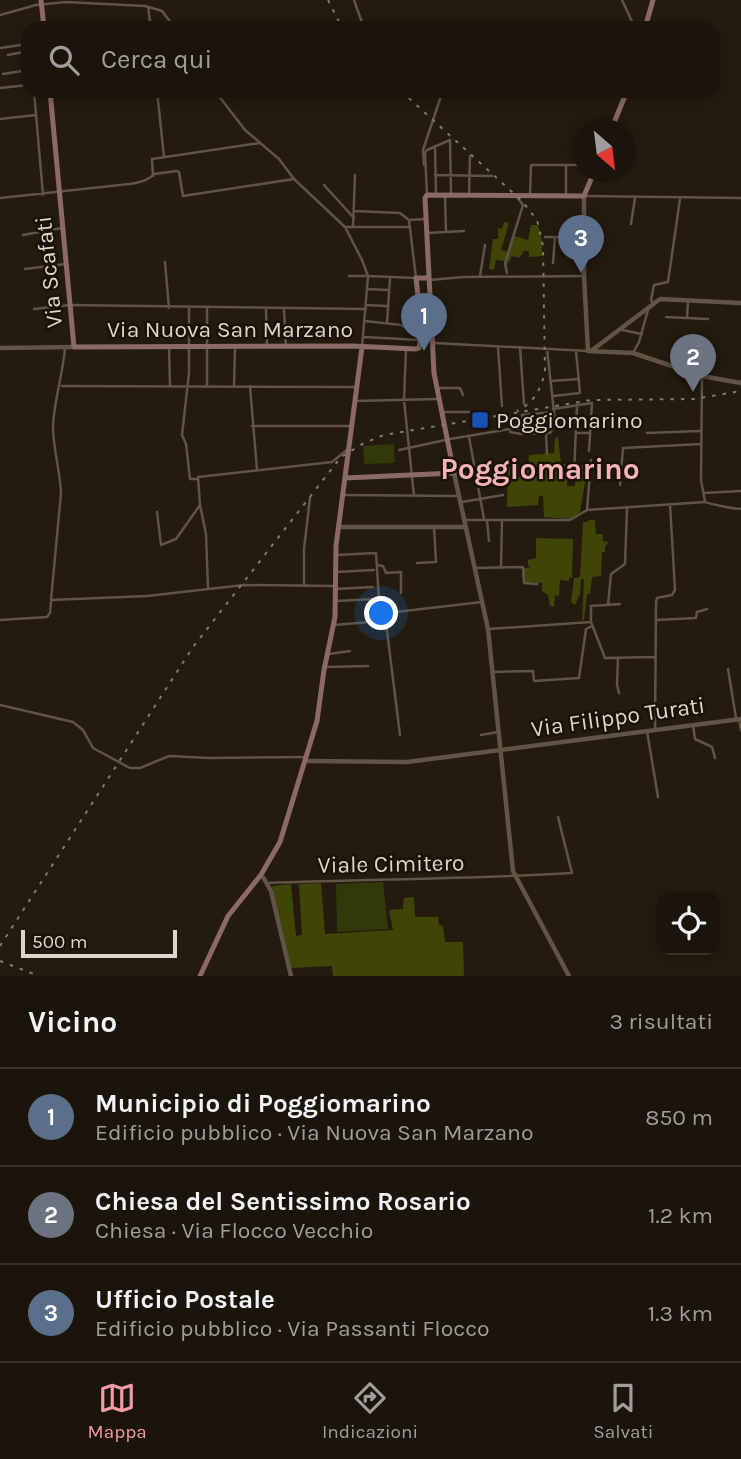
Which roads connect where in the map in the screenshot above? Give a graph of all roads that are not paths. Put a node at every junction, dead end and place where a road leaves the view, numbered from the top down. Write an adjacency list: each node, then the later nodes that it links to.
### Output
1 (354, 0): 10 (street)
2 (622, 0): 11 (street)
3 (653, 0): 12 (main road)
4 (41, 2): 5 (street); 6 (street); 7 (main road)
5 (148, 7): 8 (street); 9 (street)
6 (0, 15)
7 (43, 21)
8 (149, 21)
9 (170, 21)
10 (362, 21)
11 (632, 21)
12 (647, 21)
13 (21, 45): 14 (street)
14 (0, 48)
15 (21, 52): 16 (street)
16 (8, 55)
17 (21, 72): 18 (street)
18 (3, 74)
19 (21, 86): 20 (street)
20 (0, 88)
21 (35, 98): 27 (street)
22 (51, 98): 46 (main road, Via Scafati)
23 (158, 98): 33 (street)
24 (221, 98): 30 (street)
25 (440, 98): 36 (street)
26 (624, 98): 29 (main road)
27 (36, 115): 28 (street); 49 (street)
28 (0, 119)
29 (616, 119)
30 (260, 143): 33 (street); 43 (street)
31 (435, 146): 36 (street); 39 (street); 40 (street)
32 (470, 156): 41 (street)
33 (164, 158): 38 (street)
34 (573, 165): 53 (street)
35 (566, 166): 54 (street)
36 (426, 168): 50 (street)
37 (355, 175): 60 (street)
38 (153, 176): 43 (street); 46 (street)
39 (435, 176): 40 (street); 51 (street)
40 (451, 176): 41 (street); 47 (street)
41 (469, 176): 42 (street); 48 (street)
42 (492, 176)
43 (294, 179): 67 (street)
44 (590, 182): 55 (main road)
45 (324, 185): 61 (street)
46 (60, 193): 49 (street); 66 (main road, Via Scafati)
47 (448, 194): 48 (main road); 51 (main road); 70 (street)
48 (469, 194): 52 (main road)
49 (43, 195): 57 (street)
50 (427, 195): 51 (main road); 62 (main road)
51 (436, 195)
52 (514, 195): 53 (main road); 82 (street)
53 (530, 196): 54 (main road)
54 (566, 196): 55 (main road)
55 (583, 197): 58 (street); 75 (street)
56 (680, 197): 58 (street); 59 (street); 94 (street)
57 (0, 198)
58 (635, 198): 64 (street)
59 (741, 198)
60 (354, 211): 61 (street); 63 (street)
61 (354, 218): 65 (street)
62 (426, 219): 63 (street); 71 (main road)
63 (409, 220): 68 (street)
64 (631, 224)
65 (354, 227): 67 (street); 68 (street)
66 (62, 228): 72 (street); 80 (main road, Via Scafati)
67 (345, 228): 84 (street)
68 (410, 228): 88 (street)
69 (464, 231): 70 (street)
70 (446, 232): 71 (street)
71 (427, 233): 89 (main road)
72 (23, 235)
73 (545, 237): 74 (street)
74 (555, 237): 75 (street); 79 (street)
75 (583, 238): 76 (street); 85 (street)
76 (602, 238)
77 (485, 245): 86 (street)
78 (165, 262): 98 (street)
79 (553, 263)
80 (66, 264): 81 (street); 95 (main road, Via Scafati)
81 (25, 269)
82 (507, 273)
83 (349, 276): 84 (street)
84 (368, 276): 87 (street); 90 (street)
85 (584, 276): 86 (street); 131 (street)
86 (479, 277): 89 (street)
87 (390, 278): 88 (street); 91 (street)
88 (416, 278): 89 (main road); 106 (main road, Via Nuova San Marzano)
89 (430, 279): 107 (main road)
90 (367, 289): 91 (street); 97 (street)
91 (389, 290): 96 (street)
92 (688, 300): 93 (street); 94 (street); 105 (street)
93 (741, 303)
94 (651, 304): 111 (street); 112 (street)
95 (70, 305): 98 (street); 101 (street); 118 (main road, Via Scafati)
96 (388, 306): 97 (street); 110 (street)
97 (366, 307): 103 (street); 109 (street)
98 (169, 308): 99 (street)
99 (189, 308): 100 (street); 120 (street)
100 (207, 308): 102 (street); 121 (street)
101 (34, 309)
102 (266, 309): 103 (street); 127 (street)
103 (284, 309): 123 (street)
104 (666, 317): 105 (street)
105 (687, 318): 108 (street)
106 (420, 319): 107 (street); 114 (main road, Via Nuova San Marzano)
107 (431, 319): 115 (main road)
108 (708, 319)
109 (365, 321): 110 (street); 113 (street)
110 (387, 323): 114 (street)
111 (619, 330): 112 (street); 131 (street)
112 (642, 334): 132 (street)
113 (364, 337): 114 (street); 124 (street)
114 (421, 338): 128 (main road, Via Nuova San Marzano)
115 (431, 343): 116 (street); 144 (main road)
116 (498, 345): 125 (street); 152 (street)
117 (65, 347): 118 (street, Via Nuova San Marzano); 126 (street, Via Nuova San Marzano); 137 (street)
118 (74, 347): 119 (main road, Via Nuova San Marzano)
119 (169, 347): 120 (main road, Via Nuova San Marzano); 138 (street)
120 (189, 347): 121 (main road, Via Nuova San Marzano); 139 (street)
121 (208, 347): 122 (main road, Via Nuova San Marzano); 140 (street)
122 (235, 347): 127 (main road, Via Nuova San Marzano); 141 (street)
123 (286, 347): 124 (main road, Via Nuova San Marzano); 127 (main road, Via Nuova San Marzano)
124 (362, 347): 128 (main road, Via Nuova San Marzano); 143 (main road)
125 (520, 347): 129 (street); 150 (street)
126 (0, 348)
127 (267, 348)
128 (406, 348): 148 (street)
129 (547, 349): 130 (street); 135 (street)
130 (576, 351): 131 (street); 134 (street)
131 (591, 351): 132 (street)
132 (633, 353): 133 (street)
133 (702, 376): 136 (street); 160 (street)
134 (579, 379): 135 (street); 146 (street)
135 (551, 381): 146 (street)
136 (741, 383)
137 (61, 386): 138 (street); 216 (street)
138 (170, 386): 139 (street)
139 (188, 386): 140 (street); 179 (street)
140 (207, 386): 141 (street)
141 (234, 386): 142 (street)
142 (250, 386): 143 (street); 156 (street)
143 (356, 387): 149 (main road)
144 (436, 388): 145 (street); 147 (main road)
145 (463, 396)
146 (553, 396): 153 (street)
147 (438, 399): 148 (street); 154 (main road)
148 (404, 400): 149 (street); 169 (street)
149 (354, 401): 157 (main road)
150 (524, 404)
151 (577, 405): 153 (street); 161 (street); 162 (street)
152 (502, 406)
153 (554, 410): 158 (street); 158 (street); 164 (street)
154 (441, 412): 155 (street); 166 (main road)
155 (469, 412)
156 (253, 426): 157 (street); 174 (street)
157 (351, 426): 168 (main road)
158 (524, 429): 159 (street)
159 (507, 431): 164 (street); 165 (street)
160 (701, 431): 163 (street); 167 (street)
161 (576, 433): 162 (street); 176 (street)
162 (592, 433): 171 (street)
163 (647, 433)
164 (547, 434): 172 (street)
165 (469, 437): 166 (street); 188 (street)
166 (447, 440): 169 (street); 175 (main road)
167 (701, 444): 180 (street); 182 (street)
168 (348, 449): 174 (street); 178 (main road)
169 (408, 449): 170 (street); 177 (street)
170 (399, 450)
171 (589, 451)
172 (547, 454)
173 (591, 460): 194 (street)
174 (257, 470): 179 (street)
175 (454, 473): 177 (main road); 187 (street)
176 (574, 474)
177 (412, 475): 178 (main road); 185 (street)
178 (345, 478): 183 (main road)
179 (196, 479): 191 (street)
180 (620, 485)
181 (741, 491): 182 (street)
182 (704, 493): 189 (street)
183 (343, 495): 185 (street); 199 (main road)
184 (503, 495): 188 (street)
185 (414, 496): 187 (street)
186 (310, 498): 211 (street)
187 (459, 499): 188 (street); 196 (street)
188 (481, 499): 197 (street)
189 (705, 502): 190 (street); 193 (street)
190 (670, 503): 192 (street); 223 (street)
191 (200, 505): 195 (street); 214 (street)
192 (628, 507): 194 (street); 220 (street)
193 (741, 509)
194 (587, 510): 198 (street)
195 (157, 512)
196 (465, 520): 197 (street); 201 (street)
197 (486, 520): 198 (street); 202 (street)
198 (502, 520): 207 (street)
199 (339, 527): 200 (street); 203 (main road)
200 (434, 527): 201 (street); 204 (street)
201 (466, 527): 206 (street)
202 (489, 541)
203 (335, 555): 205 (street); 209 (main road)
204 (417, 563)
205 (377, 565): 215 (street); 217 (street)
206 (475, 568): 207 (street); 218 (street)
207 (501, 568): 210 (street)
208 (374, 570): 209 (street)
209 (335, 572): 212 (main road)
210 (537, 584)
211 (304, 586): 212 (street); 214 (street)
212 (335, 587): 213 (street); 217 (main road)
213 (373, 587)
214 (208, 589): 216 (street)
215 (401, 593)
216 (51, 600): 222 (street)
217 (335, 601): 226 (main road)
218 (482, 602): 227 (street); 244 (street)
219 (620, 604): 220 (street)
220 (608, 605): 225 (street)
221 (707, 609): 223 (street)
222 (0, 620)
223 (656, 620): 230 (street)
224 (382, 621): 226 (street)
225 (592, 624): 227 (street); 231 (street); 235 (street)
226 (334, 625): 229 (main road)
227 (488, 629): 235 (street)
228 (350, 651): 229 (street)
229 (327, 654): 233 (main road)
230 (656, 657): 231 (street); 240 (street)
231 (618, 658): 236 (street)
232 (368, 666): 233 (street)
233 (324, 667): 248 (main road)
234 (728, 669): 238 (street)
235 (492, 672): 243 (street)
236 (619, 693)
237 (0, 705): 248 (street)
238 (739, 719): 239 (street, Via Filippo Turati); 241 (street)
239 (693, 725): 240 (street, Via Filippo Turati); 247 (street)
240 (655, 730): 242 (street, Via Filippo Turati)
241 (741, 730)
242 (647, 731): 246 (street, Via Filippo Turati); 249 (street)
243 (498, 732): 245 (street); 246 (street)
244 (400, 735)
245 (481, 735)
246 (500, 750): 248 (street, Via Filippo Turati); 252 (street)
247 (715, 758)
248 (307, 759): 251 (main road)
249 (658, 797)
250 (558, 817): 252 (street, Viale Cimitero)
251 (261, 875): 253 (street); 254 (main road)
252 (515, 877): 253 (street, Viale Cimitero); 256 (street)
253 (267, 883): 255 (street)
254 (200, 976)
255 (292, 976)
256 (569, 976)

